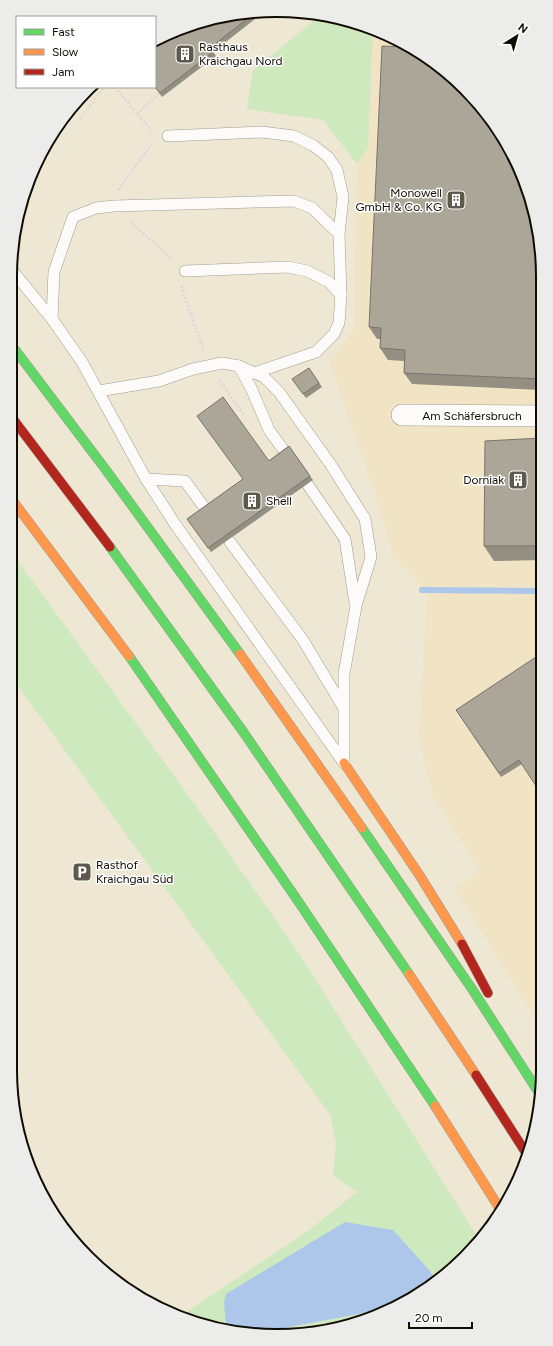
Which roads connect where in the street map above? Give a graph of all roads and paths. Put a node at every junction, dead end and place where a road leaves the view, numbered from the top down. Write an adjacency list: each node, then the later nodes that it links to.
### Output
1 (103, 88): 5 (path)
2 (116, 88): 4 (path)
3 (159, 93): 4 (path)
4 (137, 114): 6 (path)
5 (80, 119)
6 (168, 136): 7 (lane)
7 (339, 234): 10 (lane); 11 (lane)
8 (185, 271): 10 (lane); 13 (path)
9 (17, 276): 11 (lane)
10 (341, 295): 15 (lane)
11 (52, 319): 16 (lane)
12 (17, 353): 30 (highway)
13 (209, 366): 14 (lane); 16 (lane); 19 (path)
14 (239, 366): 15 (lane); 21 (lane)
15 (254, 373): 27 (lane)
16 (99, 391): 22 (lane)
17 (402, 416): 18 (street, Am Schäfersbruch)
18 (536, 416)
19 (245, 418)
20 (17, 424): 32 (highway)
21 (285, 452)
22 (146, 478): 25 (lane); 29 (lane)
23 (308, 485): 27 (lane)
24 (17, 505): 33 (highway)
25 (204, 507)
26 (230, 542): 28 (lane)
27 (356, 606): 28 (lane)
28 (343, 707): 29 (lane)
29 (344, 763): 30 (highway)
30 (522, 1065): 31 (highway)
31 (535, 1086)
32 (523, 1149)
33 (497, 1205)

